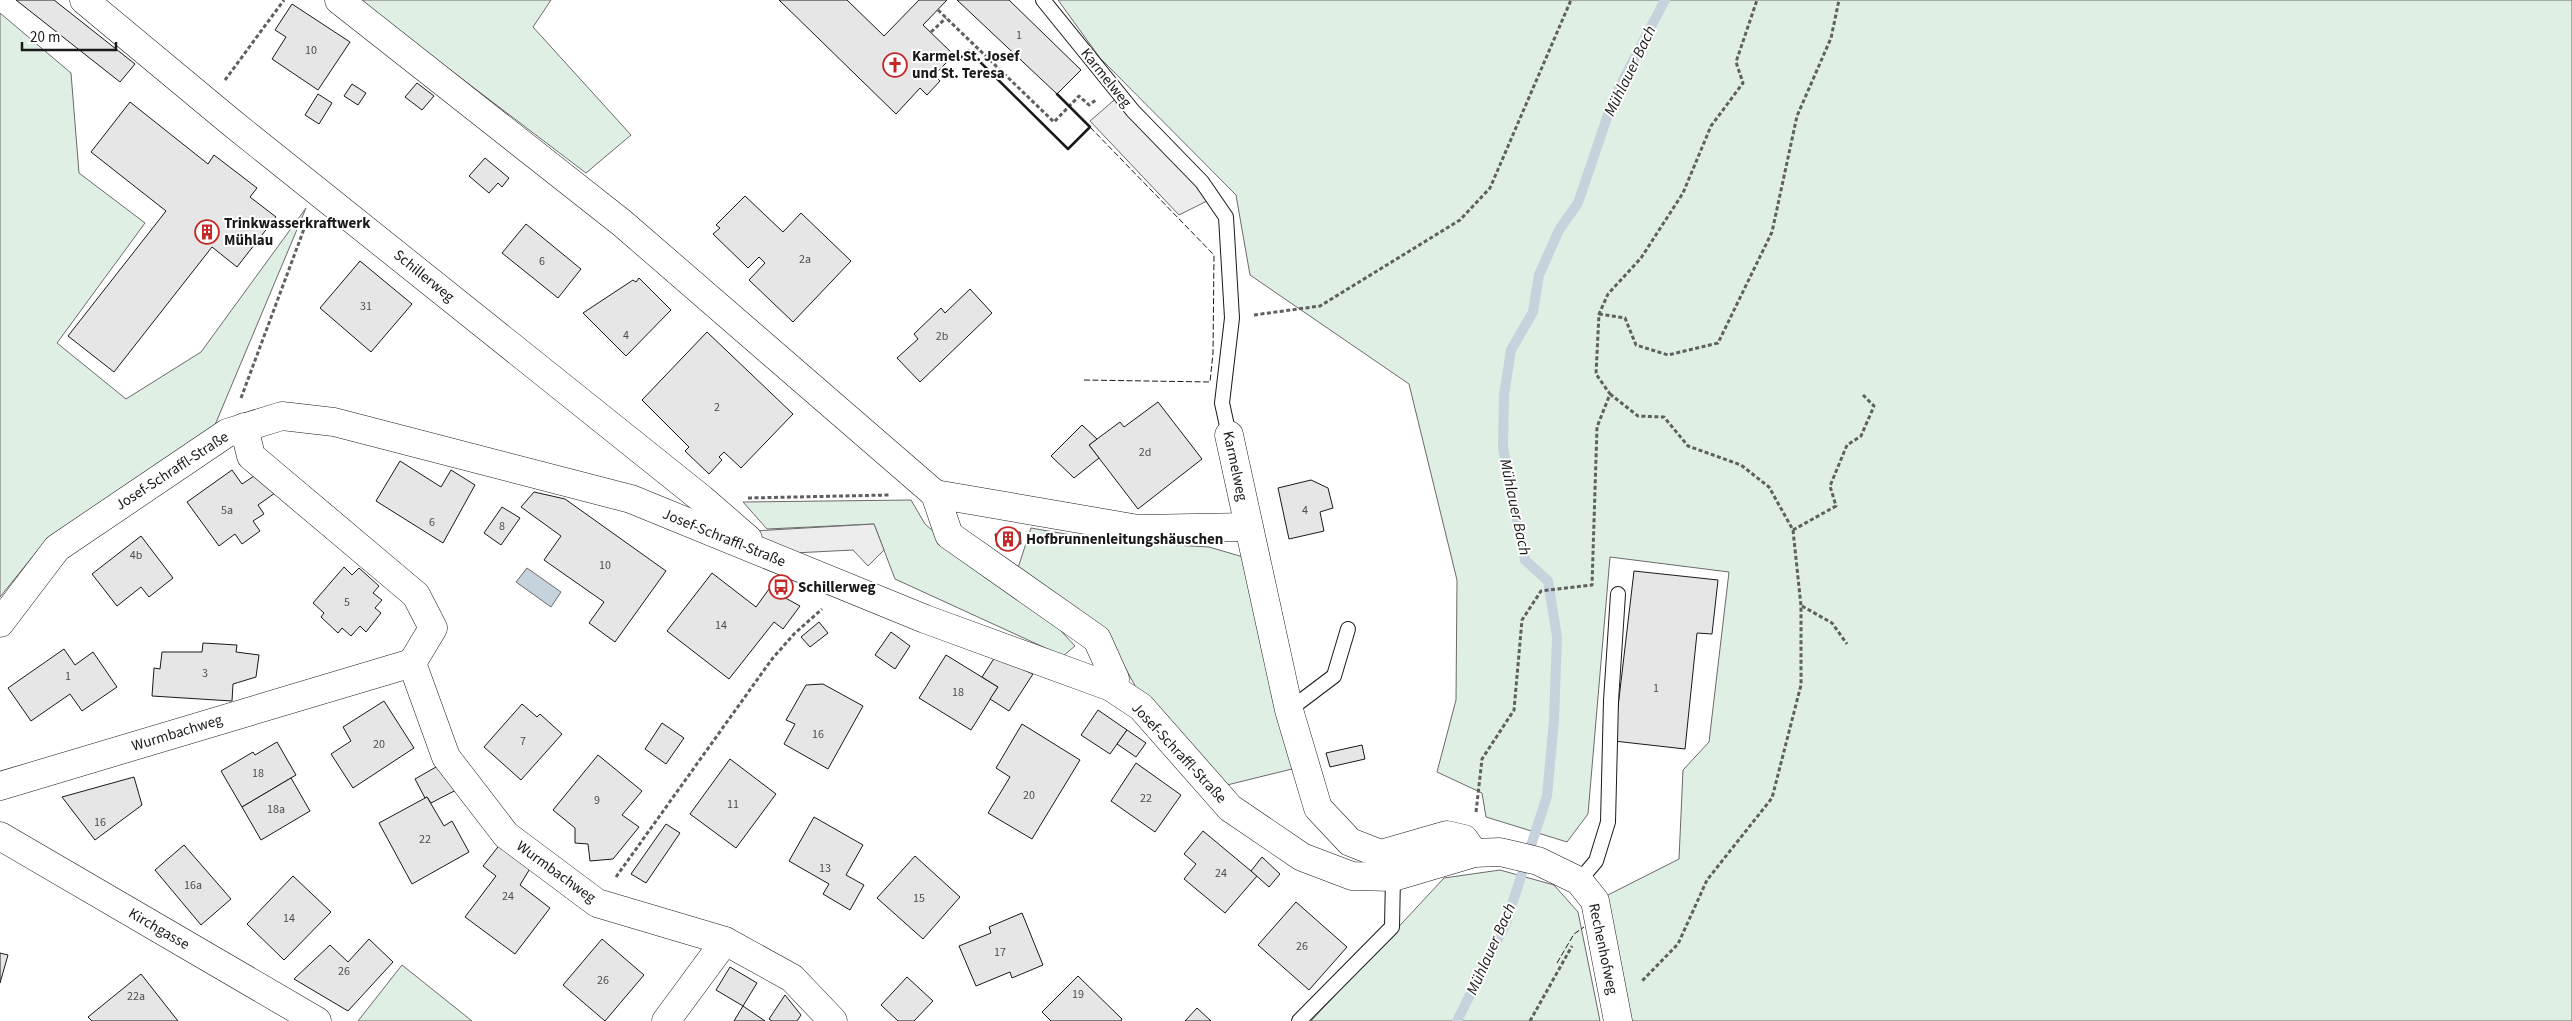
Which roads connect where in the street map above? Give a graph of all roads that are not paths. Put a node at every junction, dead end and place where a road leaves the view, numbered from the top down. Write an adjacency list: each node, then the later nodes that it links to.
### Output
1 (84, 0): 4 (street, Schillerweg)
2 (339, 0): 7 (street)
3 (1044, 0): 6 (lane, Karmelweg)
4 (105, 10): 9 (street, Schillerweg)
5 (236, 430): 9 (street, Josef-Schraffl-Straße); 11 (street, Josef-Schraffl-Straße); 13 (street)
6 (1229, 435): 8 (street, Karmelweg)
7 (935, 494): 8 (street); 14 (street)
8 (1248, 528): 15 (street, Karmelweg)
9 (764, 554): 14 (street, Josef-Schraffl-Straße)
10 (1618, 594): 20 (lane)
11 (0, 624)
12 (1348, 628): 15 (lane)
13 (412, 663): 16 (street, Wurmbachweg); 21 (street, Wurmbachweg)
14 (1111, 687): 19 (street, Josef-Schraffl-Straße)
15 (1290, 710): 18 (street, Karmelweg)
16 (0, 786)
17 (0, 836): 23 (street, Kirchgasse)
18 (1487, 852): 19 (street, Josef-Schraffl-Straße); 20 (street)
19 (1393, 877): 26 (lane)
20 (1579, 881): 22 (street, Rechenhofweg)
21 (725, 941): 24 (street); 25 (street, Wurmbachweg)
22 (1617, 1014)
23 (317, 1021)
24 (666, 1021)
25 (833, 1021)
26 (1299, 1021)

